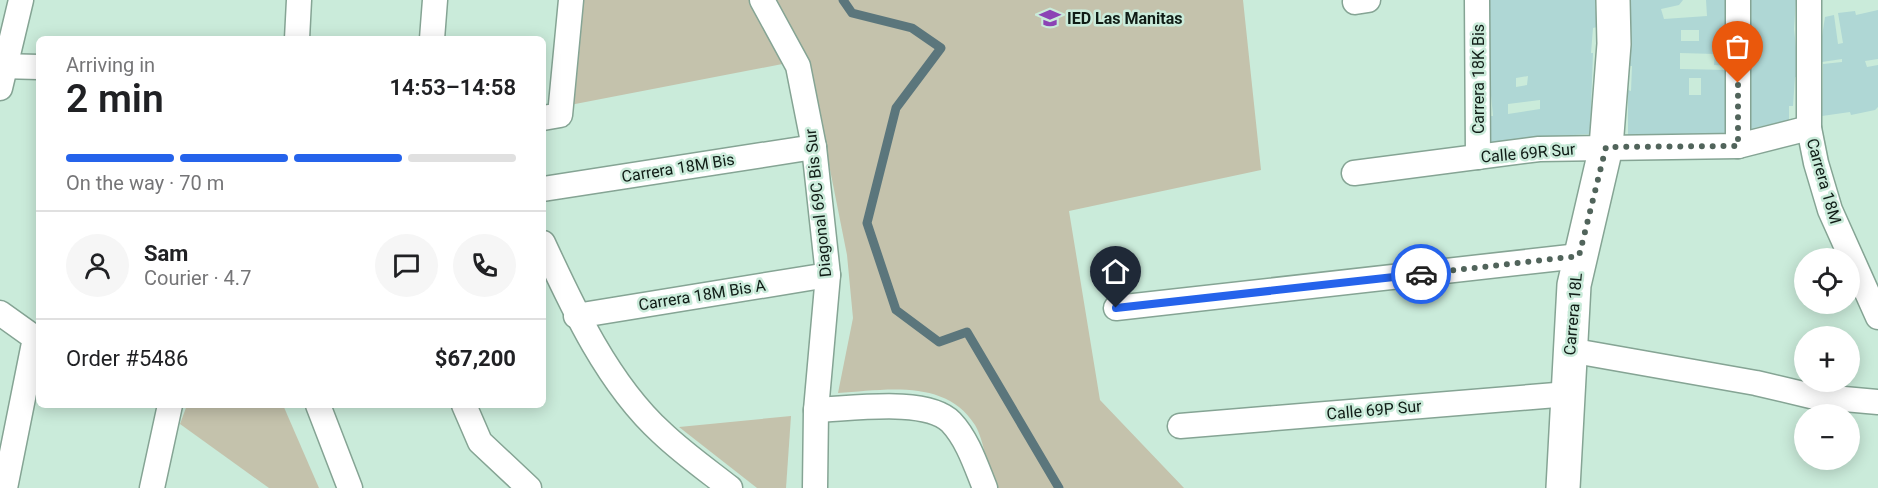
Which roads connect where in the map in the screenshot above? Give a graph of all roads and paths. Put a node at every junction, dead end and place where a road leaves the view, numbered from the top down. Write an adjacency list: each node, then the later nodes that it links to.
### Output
1 (21, 0): 13 (street)
2 (299, 0): 10 (street)
3 (435, 0): 11 (street)
4 (572, 0): 14 (street)
5 (762, 0): 17 (street, Diagonal 69C Bis Sur)
6 (1477, 0): 19 (street, Carrera 18K Bis)
7 (1613, 0): 18 (street, Carrera 18L)
8 (1738, 0): 16 (street)
9 (1809, 0): 15 (street, Carrera 18M)
10 (297, 36)
11 (432, 36)
12 (36, 68): 13 (street)
13 (2, 74)
14 (551, 116)
15 (1809, 128): 16 (street, Calle 69R Sur); 28 (street, Carrera 18M)
16 (1738, 146): 18 (street, Calle 69R Sur)
17 (814, 147): 21 (street, Carrera 18M Bis); 24 (street, Diagonal 69C Bis Sur)
18 (1606, 147): 19 (street, Calle 69R Sur); 23 (street, Carrera 18L)
19 (1478, 158): 20 (street, Calle 69R Sur)
20 (1354, 173)
21 (546, 189)
22 (546, 250): 27 (street)
23 (1579, 256): 25 (street); 29 (street, Carrera 18L)
24 (828, 275): 27 (street, Carrera 18M Bis A); 35 (street, Diagonal 69C Bis Sur)
25 (1116, 308)
26 (0, 313): 37 (street)
27 (576, 316): 41 (street)
28 (1878, 316)
29 (1569, 350): 30 (street, Carrera 18L); 31 (street)
30 (1568, 394): 36 (street, Calle 69P Sur); 44 (street, Carrera 18L)
31 (1878, 402)
32 (169, 408): 38 (street)
33 (319, 408): 39 (street)
34 (465, 408): 40 (street)
35 (816, 410): 42 (street, Diagonal 69C Bis Sur); 43 (street)
36 (1180, 426)
37 (5, 488)
38 (152, 488)
39 (350, 488)
40 (529, 488)
41 (730, 488)
42 (815, 488)
43 (985, 488)
44 (1563, 488)

